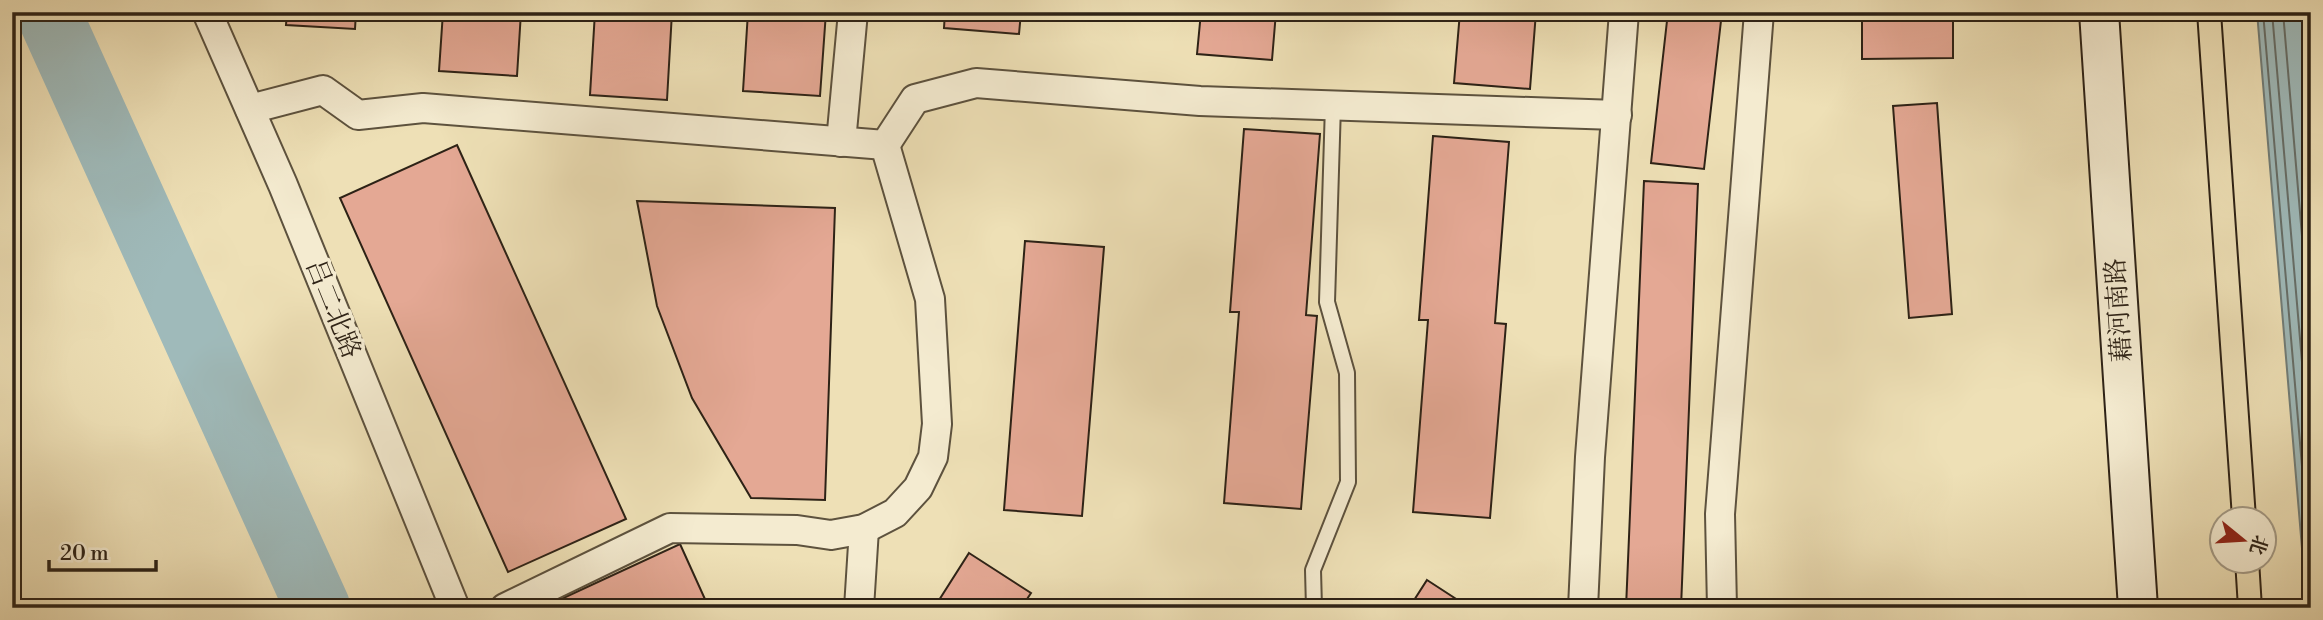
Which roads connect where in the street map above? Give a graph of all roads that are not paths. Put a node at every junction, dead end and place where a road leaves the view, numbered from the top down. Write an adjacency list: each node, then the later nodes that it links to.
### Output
1 (207, 12): 7 (street, 吕二北路)
2 (853, 12): 9 (street)
3 (1624, 12): 8 (street)
4 (1759, 12): 17 (street)
5 (2099, 12): 18 (main road, 藉河南路)
6 (1333, 105): 8 (street); 10 (street); 15 (lane)
7 (250, 109): 9 (street); 12 (street, 吕二北路)
8 (1617, 115): 16 (street)
9 (841, 142): 10 (street)
10 (885, 145): 11 (street)
11 (864, 529): 13 (street); 14 (street)
12 (455, 608)
13 (505, 608)
14 (859, 608)
15 (1314, 608)
16 (1584, 608)
17 (1722, 608)
18 (2138, 608)

